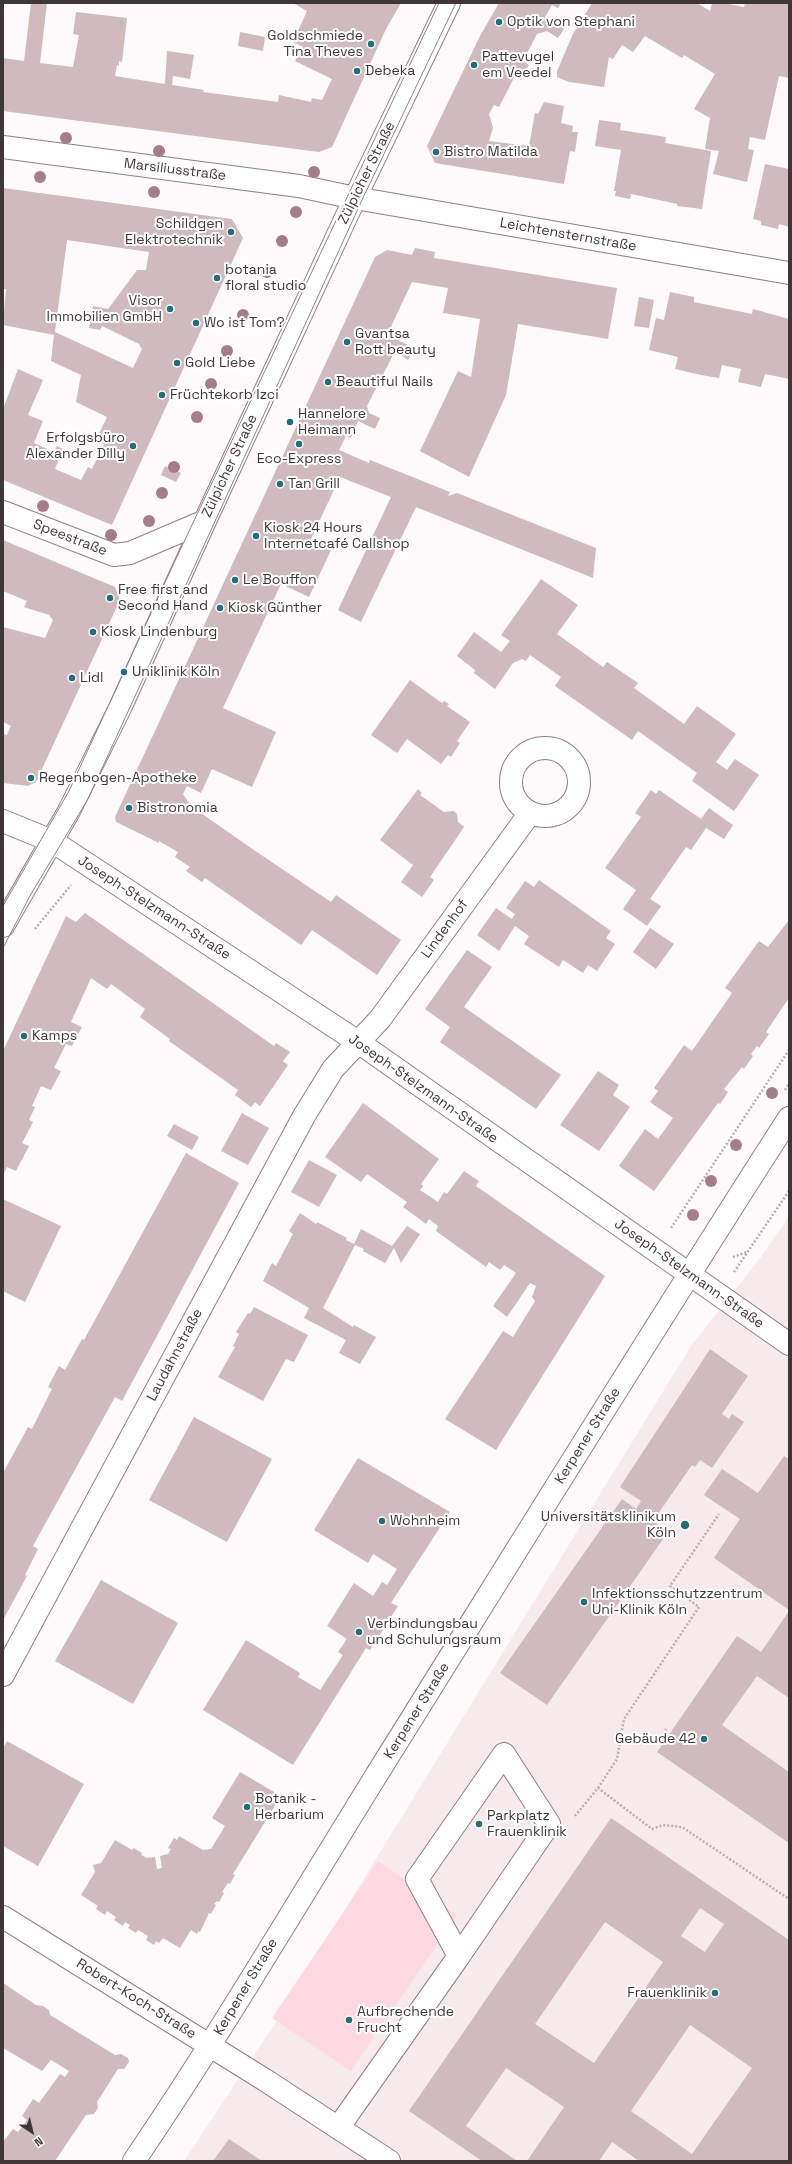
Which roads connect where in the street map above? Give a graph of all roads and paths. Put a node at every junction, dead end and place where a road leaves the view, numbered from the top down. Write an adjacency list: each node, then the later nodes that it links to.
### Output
1 (449, 3): 3 (street, Zülpicher Straße)
2 (3, 147): 3 (street, Marsiliusstraße)
3 (351, 197): 4 (street, Leichtensternstraße); 6 (street, Zülpicher Straße)
4 (789, 273)
5 (3, 512): 6 (street, Speestraße)
6 (205, 520): 9 (street, Zülpicher Straße)
7 (530, 813): 13 (street, Lindenhof)
8 (3, 821): 9 (street, Joseph-Stelzmann-Straße)
9 (52, 841): 10 (street, Joseph-Stelzmann-Straße); 11 (street, Zülpicher Straße)
10 (87, 864): 12 (path); 13 (street, Joseph-Stelzmann-Straße)
11 (3, 926)
12 (30, 935)
13 (358, 1042): 17 (street, Joseph-Stelzmann-Straße); 22 (street, Laudahnstraße)
14 (789, 1050): 17 (path)
15 (789, 1118): 19 (street, Kerpener Straße)
16 (789, 1191): 18 (path)
17 (656, 1251): 19 (street, Joseph-Stelzmann-Straße)
18 (747, 1252)
19 (688, 1275): 20 (street, Joseph-Stelzmann-Straße); 30 (street, Kerpener Straße)
20 (789, 1344)
21 (719, 1514): 25 (path)
22 (3, 1675)
23 (666, 1728): 24 (path)
24 (661, 1737)
25 (598, 1788)
26 (621, 1805): 27 (path)
27 (789, 1899)
28 (3, 1917): 30 (street, Robert-Koch-Straße)
29 (459, 1956): 29 (street); 31 (street)
30 (210, 2046): 31 (street, Robert-Koch-Straße); 32 (street, Kerpener Straße)
31 (338, 2128): 33 (street, Robert-Koch-Straße)
32 (134, 2161)
33 (389, 2161)

